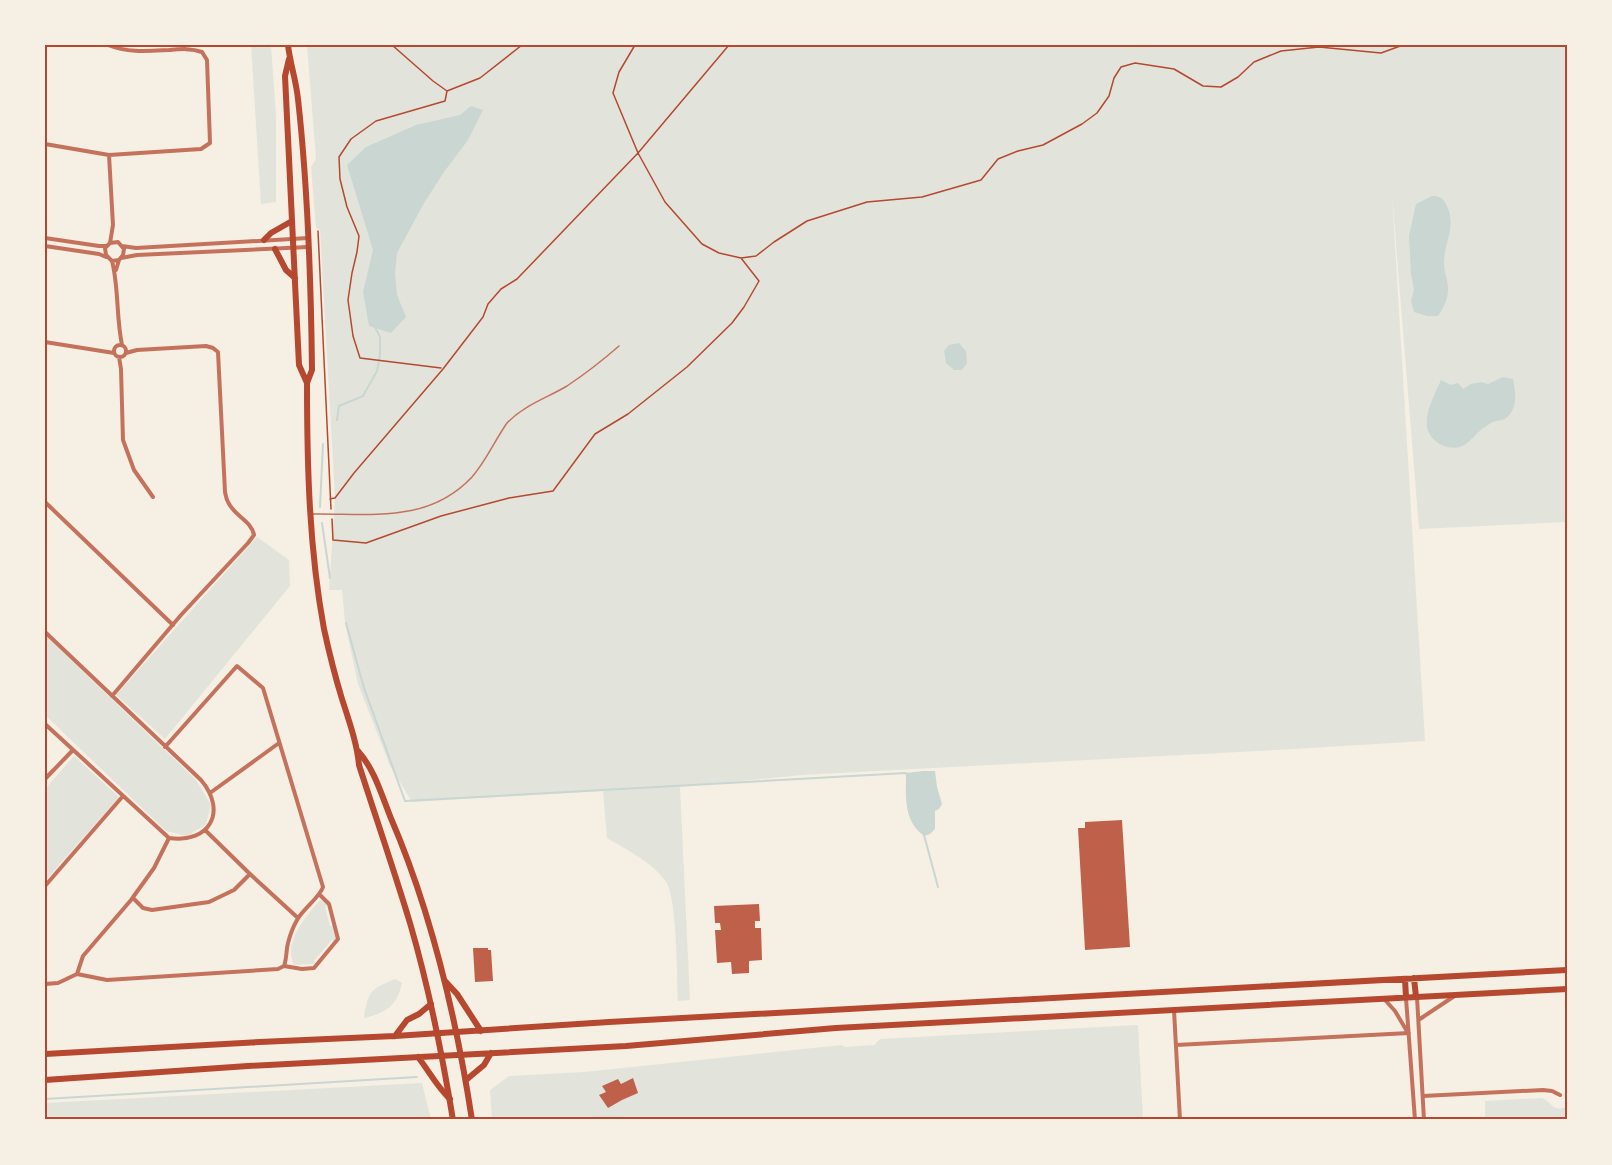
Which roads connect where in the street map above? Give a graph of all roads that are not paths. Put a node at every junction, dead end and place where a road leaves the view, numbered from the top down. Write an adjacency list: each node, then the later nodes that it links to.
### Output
1 (108, 45): 5 (street)
2 (288, 45): 3 (main road)
3 (289, 59): 6 (main road); 9 (main road)
4 (45, 144): 5 (street)
5 (109, 155): 7 (street)
6 (292, 221): 10 (main road); 11 (main road)
7 (113, 225): 12 (street); 13 (street)
8 (45, 238): 13 (street)
9 (308, 238): 10 (street); 16 (main road)
10 (292, 239): 11 (street); 17 (main road)
11 (264, 240): 15 (street)
12 (118, 242): 13 (street); 15 (street)
13 (109, 244): 19 (street)
14 (45, 246): 19 (street)
15 (122, 246): 20 (street)
16 (308, 247): 17 (street); 27 (main road)
17 (293, 248): 18 (street); 23 (main road)
18 (275, 249): 20 (street); 23 (main road)
19 (107, 257): 21 (street)
20 (120, 259): 21 (street); 22 (street)
21 (112, 261): 22 (street)
22 (116, 274): 26 (street)
23 (295, 278): 27 (main road)
24 (45, 342): 26 (street)
25 (619, 346): 30 (lane)
26 (120, 350): 28 (street); 31 (street)
27 (307, 383): 30 (main road)
28 (153, 497)
29 (45, 502): 31 (street)
30 (311, 514): 38 (main road)
31 (173, 625): 33 (street)
32 (45, 632): 33 (street)
33 (112, 696): 36 (street)
34 (45, 724): 37 (street)
35 (279, 743): 36 (street); 40 (street); 46 (street)
36 (165, 747): 40 (street)
37 (72, 751): 39 (street); 41 (street)
38 (358, 751): 54 (main road); 61 (main road)
39 (45, 779)
40 (210, 793): 42 (street)
41 (123, 796): 43 (street); 45 (street)
42 (204, 830): 43 (street); 44 (street)
43 (169, 838): 47 (street)
44 (250, 874): 47 (street); 48 (street)
45 (45, 886)
46 (319, 894): 48 (street); 49 (street)
47 (133, 898): 51 (street)
48 (298, 918): 49 (street)
49 (284, 966): 51 (street)
50 (1567, 970): 52 (main road)
51 (77, 974): 55 (street)
52 (1414, 978): 53 (main road); 59 (main road)
53 (1405, 979): 58 (main road); 64 (main road)
54 (445, 981): 64 (main road); 65 (main road)
55 (45, 984)
56 (1567, 989): 57 (main road)
57 (1456, 994): 59 (main road); 63 (street)
58 (1406, 997): 59 (main road); 60 (main road); 66 (street)
59 (1416, 997): 63 (street)
60 (1385, 999): 62 (main road); 66 (street)
61 (431, 1004): 67 (main road); 68 (main road)
62 (1174, 1010): 69 (street); 70 (main road)
63 (1419, 1020): 78 (street)
64 (481, 1031): 65 (main road)
65 (456, 1033): 67 (main road); 72 (main road)
66 (1409, 1033): 69 (street); 83 (street)
67 (438, 1034): 68 (main road); 73 (main road)
68 (395, 1036): 71 (main road)
69 (1176, 1045): 82 (street)
70 (491, 1053): 72 (main road); 76 (main road)
71 (45, 1054)
72 (461, 1054): 73 (main road); 76 (main road)
73 (442, 1055): 74 (main road); 79 (main road)
74 (418, 1057): 75 (main road); 79 (main road)
75 (45, 1080)
76 (466, 1080): 81 (main road)
77 (1560, 1095): 78 (street)
78 (1423, 1096): 84 (street)
79 (450, 1099): 80 (main road)
80 (453, 1120)
81 (472, 1120)
82 (1180, 1120)
83 (1414, 1120)
84 (1424, 1120)

